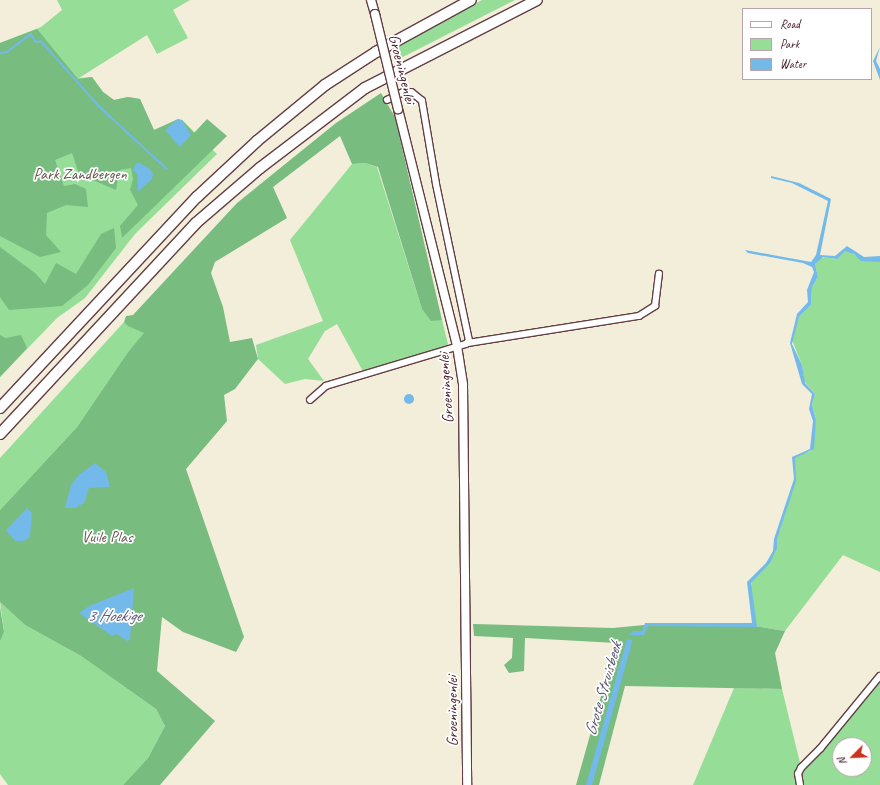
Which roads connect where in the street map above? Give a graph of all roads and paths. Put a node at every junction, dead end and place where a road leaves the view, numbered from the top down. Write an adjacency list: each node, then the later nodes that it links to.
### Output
1 (371, 0): 7 (street, Groeningenlei, bridge)
2 (471, 0): 9 (highway)
3 (537, 0): 10 (highway)
4 (388, 100): 6 (street)
5 (659, 274): 6 (street)
6 (468, 343): 7 (street)
7 (458, 346): 8 (street); 12 (street, Groeningenlei)
8 (310, 400)
9 (0, 408)
10 (0, 434)
11 (880, 676): 13 (street)
12 (466, 785)
13 (800, 785)

